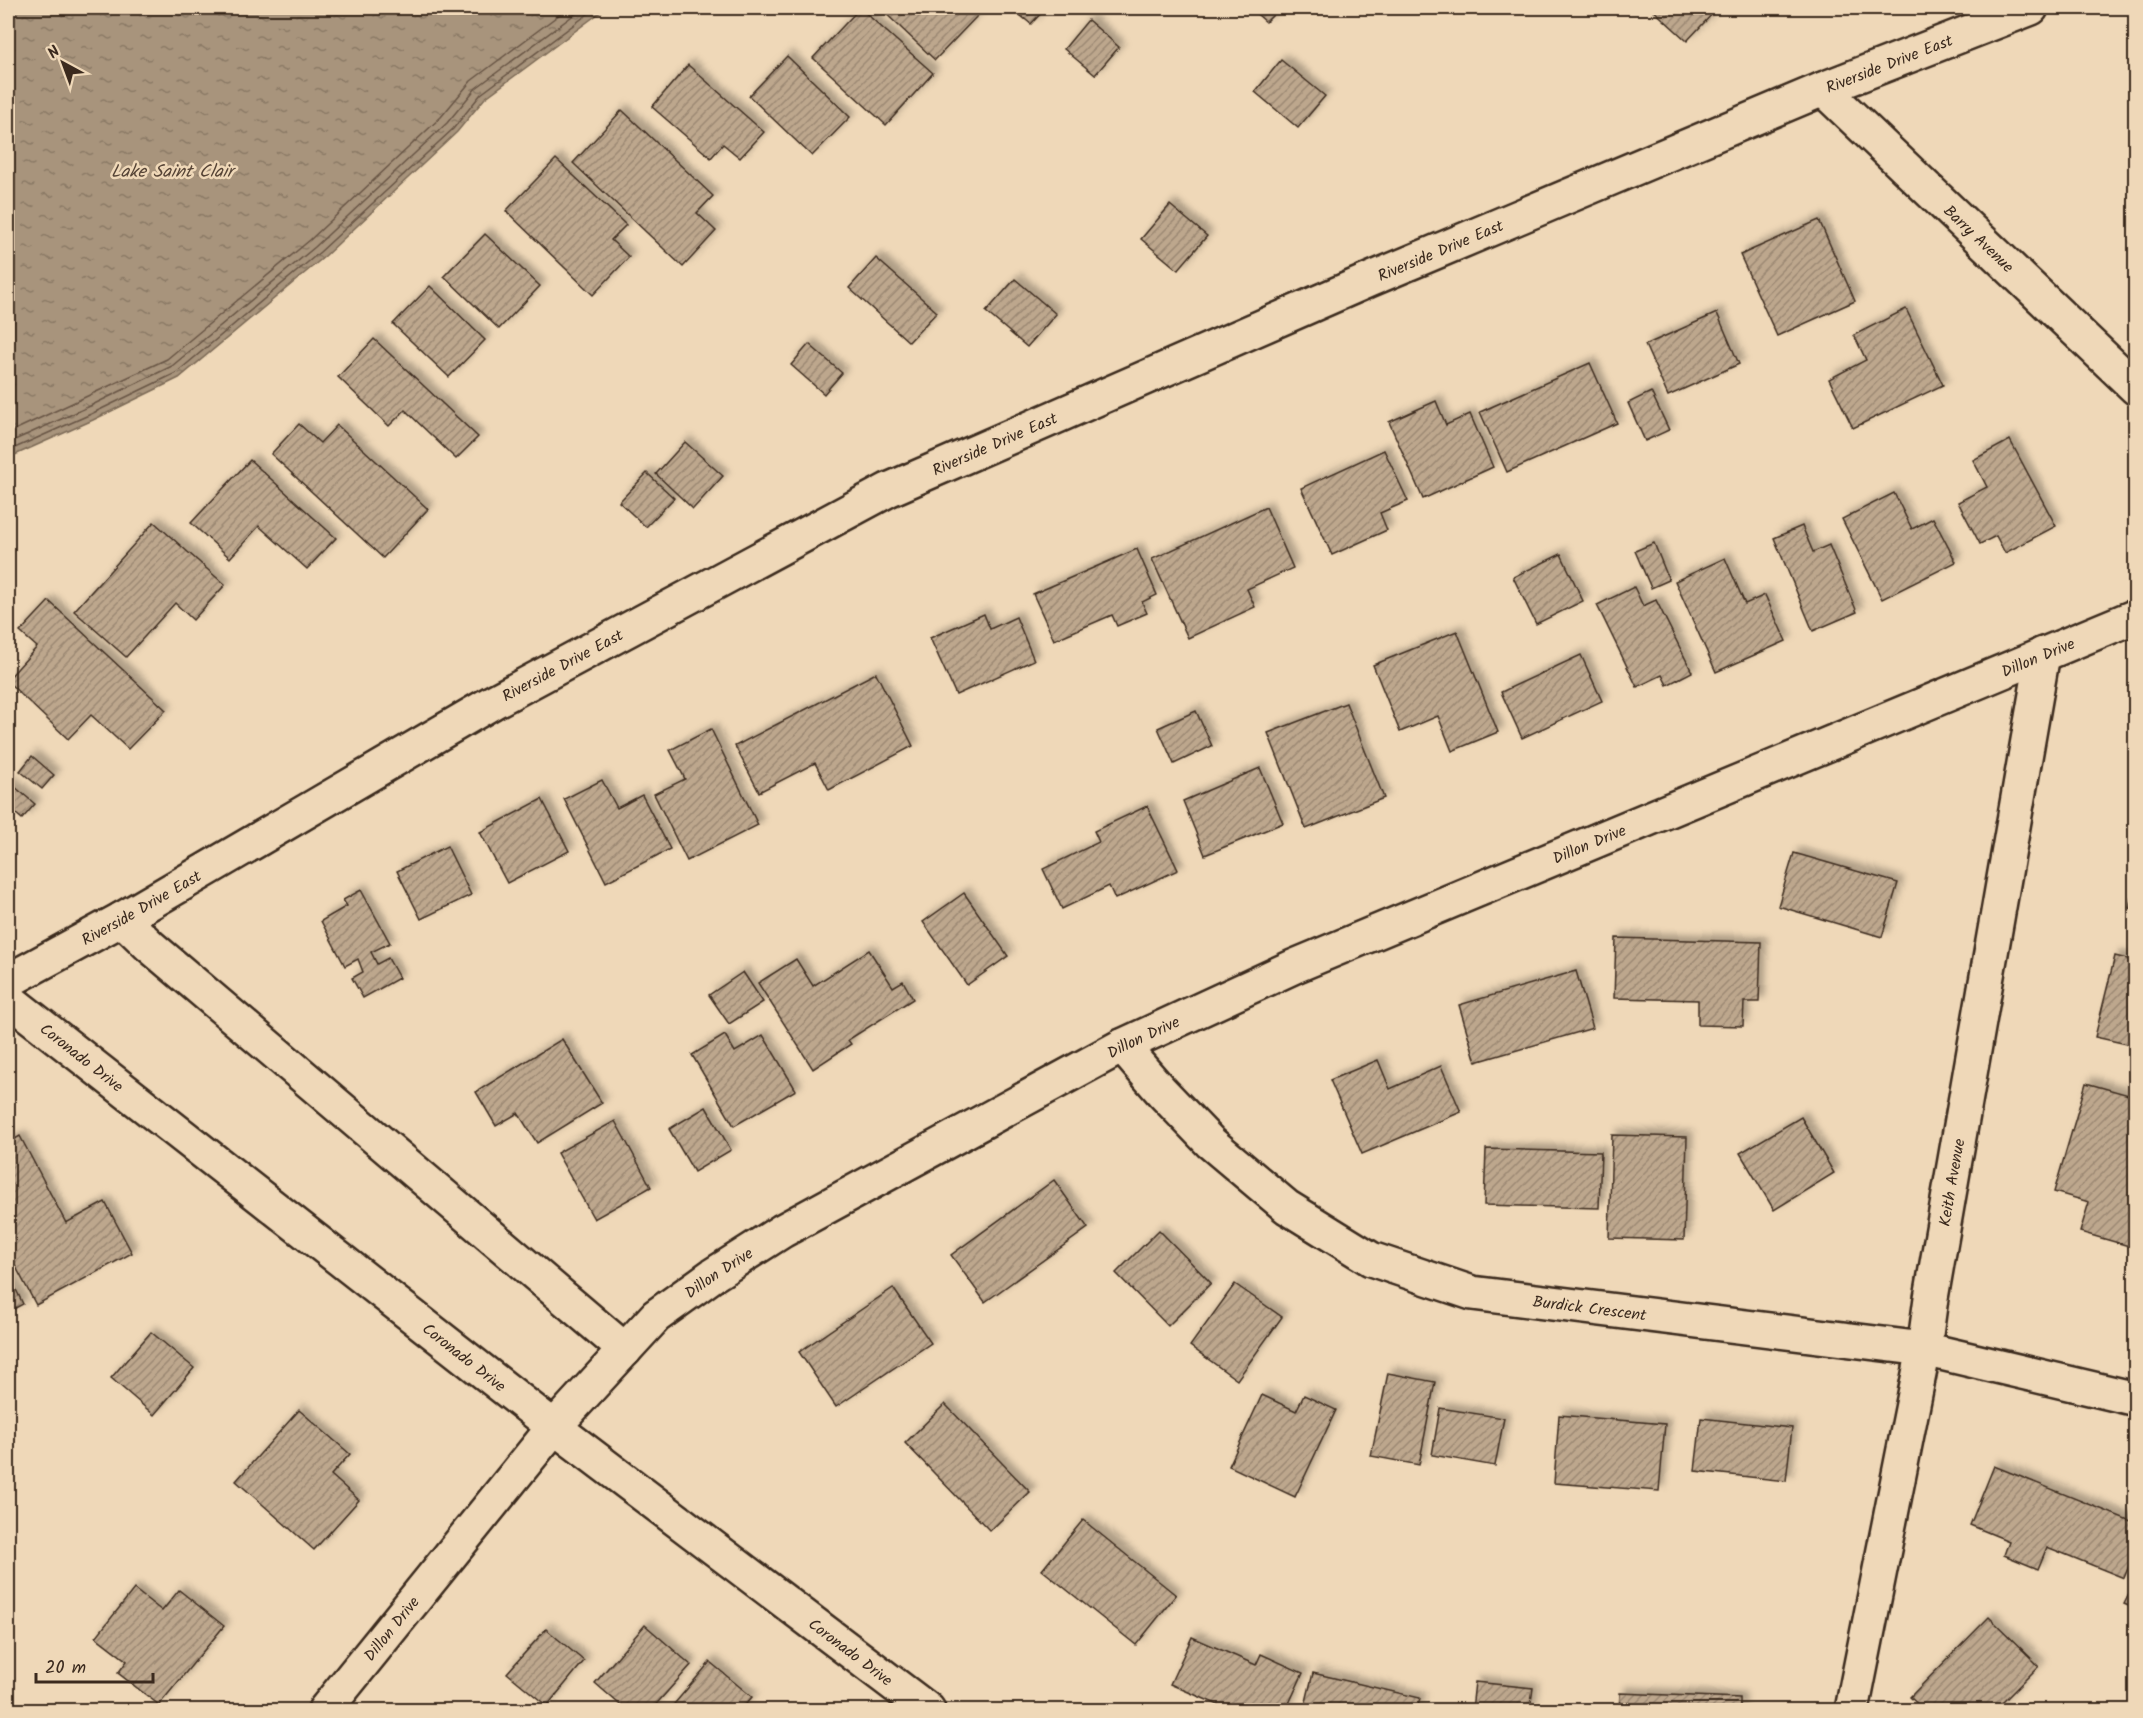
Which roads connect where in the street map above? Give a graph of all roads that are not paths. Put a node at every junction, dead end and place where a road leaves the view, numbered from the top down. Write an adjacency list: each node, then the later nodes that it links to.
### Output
1 (2031, 8): 2 (street, Riverside Drive East)
2 (1823, 89): 3 (street, Barry Avenue); 6 (street, Riverside Drive East)
3 (2136, 388)
4 (2136, 616): 5 (street, Dillon Drive)
5 (2043, 654): 9 (street, Dillon Drive); 10 (street, Keith Avenue)
6 (122, 919): 7 (street, Riverside Drive East); 11 (street)
7 (8, 981)
8 (8, 999): 13 (street, Coronado Drive)
9 (1122, 1046): 10 (street, Burdick Crescent); 11 (street, Dillon Drive)
10 (1924, 1349): 12 (street, Burdick Crescent); 16 (street, Keith Avenue)
11 (625, 1350): 13 (street, Dillon Drive)
12 (2136, 1399)
13 (554, 1427): 14 (street, Dillon Drive); 15 (street, Coronado Drive)
14 (325, 1710)
15 (928, 1710)
16 (1852, 1710)

